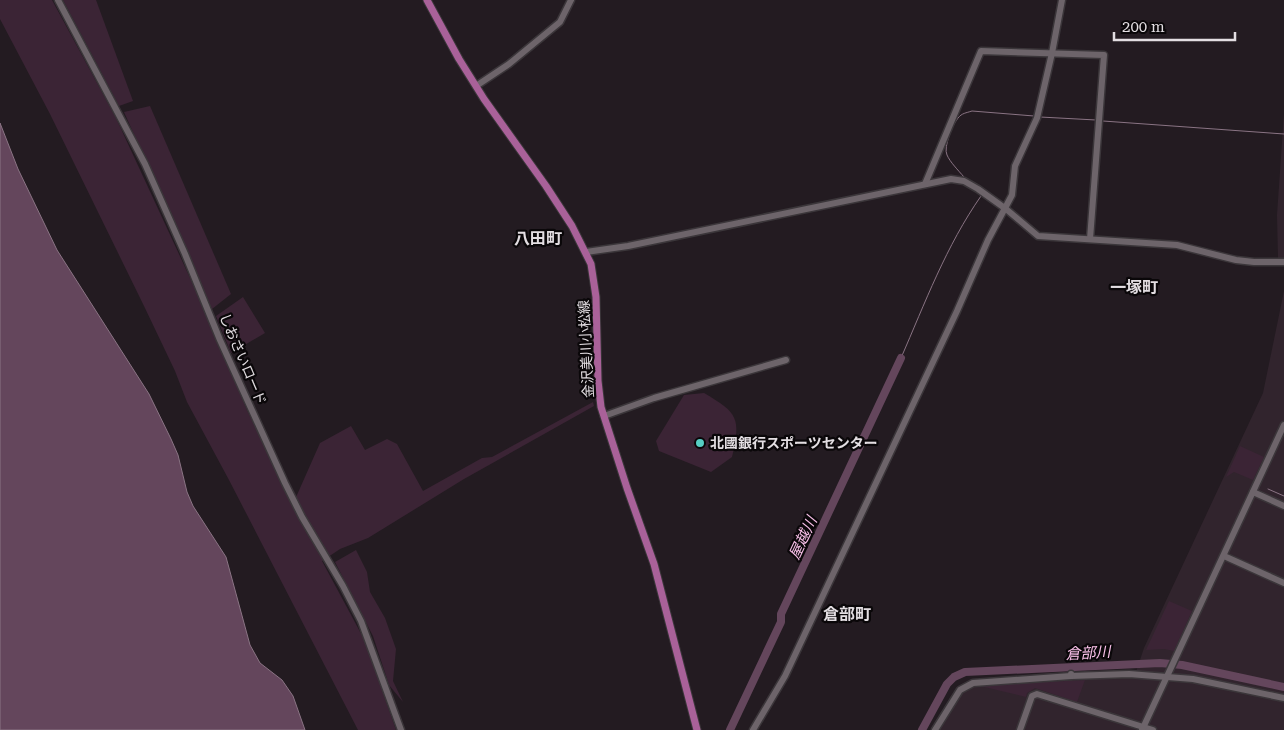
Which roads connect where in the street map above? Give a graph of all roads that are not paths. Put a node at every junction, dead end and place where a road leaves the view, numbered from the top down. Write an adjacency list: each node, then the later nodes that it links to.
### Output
1 (58, 0): 22 (street, しおさいロード)
2 (427, 0): 6 (main road, 金沢美川小松線)
3 (572, 0): 6 (street)
4 (1062, 0): 5 (street)
5 (1052, 53): 7 (street); 8 (street); 9 (street)
6 (476, 86): 10 (main road, 金沢美川小松線)
7 (926, 184): 8 (street); 10 (street)
8 (1006, 209): 9 (street); 24 (street)
9 (1090, 239): 11 (street)
10 (586, 252): 13 (main road, 金沢美川小松線)
11 (1284, 262)
12 (786, 360): 13 (street)
13 (604, 416): 23 (main road, 金沢美川小松線)
14 (1284, 425): 15 (street)
15 (1254, 492): 16 (street); 17 (street)
16 (1284, 506)
17 (1224, 556): 18 (street); 19 (street)
18 (1284, 583)
19 (1167, 678): 20 (street); 21 (street); 25 (street)
20 (1284, 698)
21 (1143, 729): 26 (street); 27 (street)
22 (401, 730)
23 (697, 730)
24 (753, 730)
25 (934, 730)
26 (1020, 730)
27 (1153, 730)

